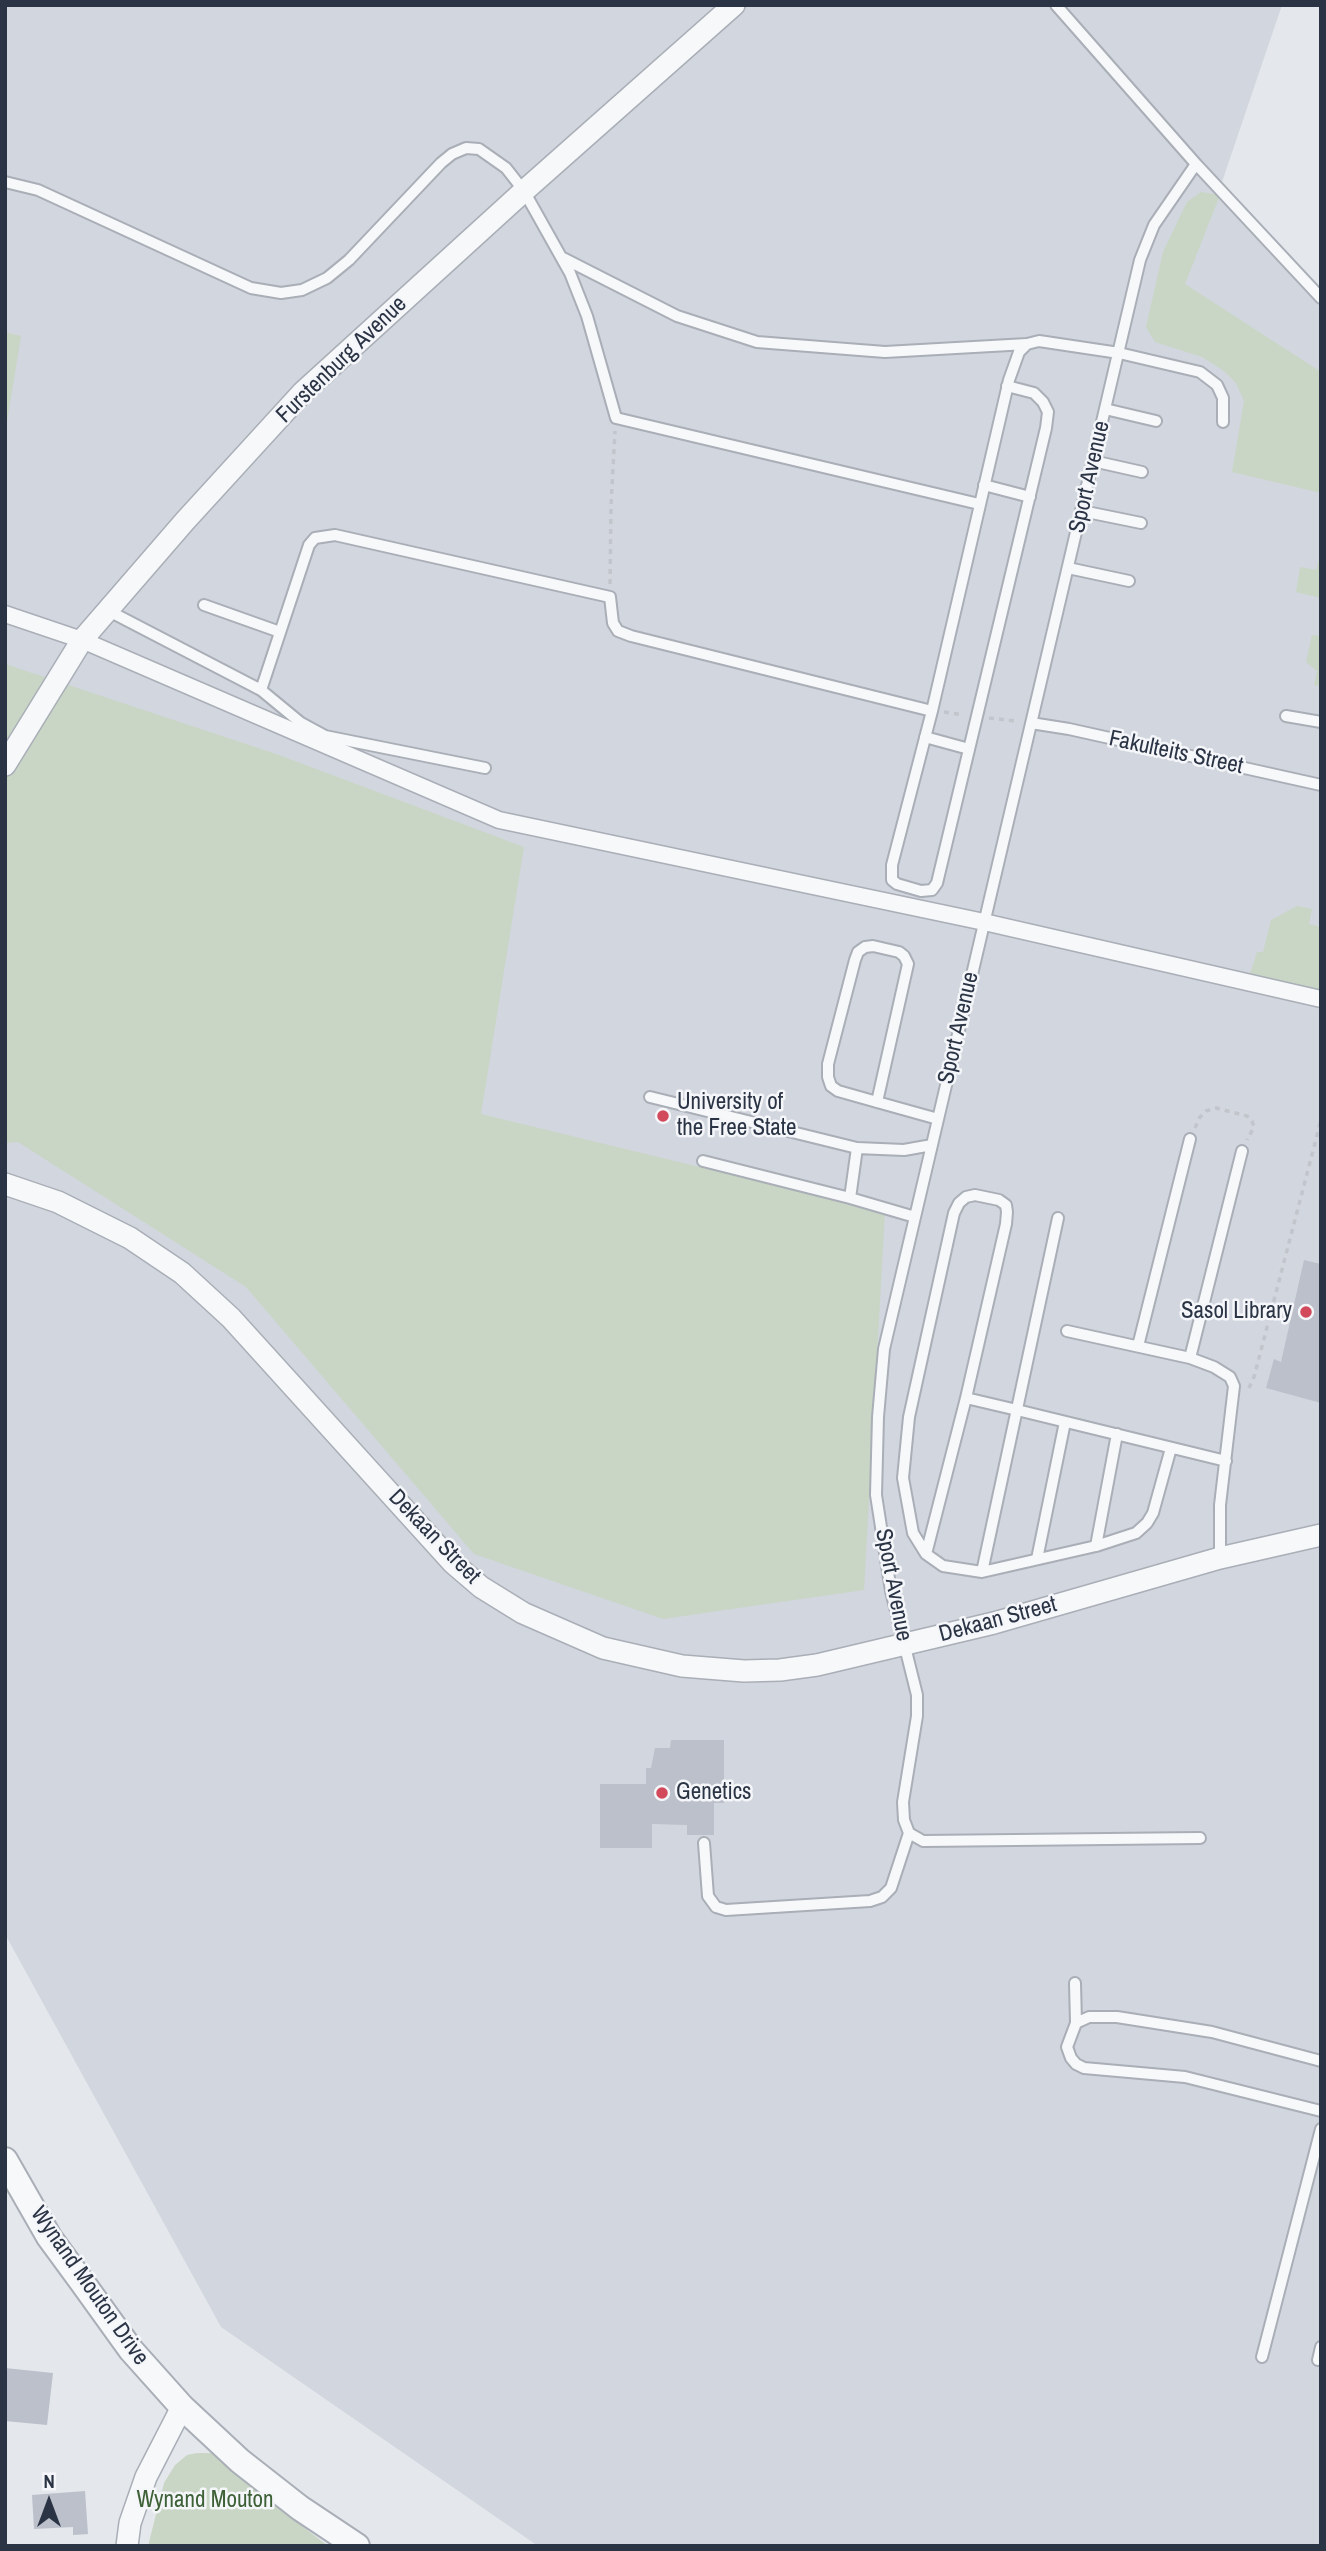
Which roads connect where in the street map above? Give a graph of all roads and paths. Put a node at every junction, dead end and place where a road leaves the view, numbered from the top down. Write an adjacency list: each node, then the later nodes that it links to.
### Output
1 (734, 5): 5 (street, Furstenburg Avenue)
2 (1056, 5): 3 (lane)
3 (1196, 164): 7 (lane); 9 (lane, Sport Avenue)
4 (5, 182): 5 (lane)
5 (524, 191): 6 (lane); 26 (street, Furstenburg Avenue)
6 (561, 257): 8 (lane); 12 (lane)
7 (1321, 298)
8 (1027, 344): 9 (lane); 10 (lane)
9 (1119, 353): 11 (lane, Sport Avenue); 14 (lane)
10 (1007, 386): 17 (lane); 18 (lane)
11 (1105, 409): 13 (lane); 15 (lane, Sport Avenue)
12 (617, 418): 19 (lane); 24 (path)
13 (1156, 421)
14 (1223, 422)
15 (1093, 461): 16 (lane); 20 (lane, Sport Avenue)
16 (1142, 472)
17 (984, 485): 18 (lane); 19 (lane)
18 (1030, 497): 36 (lane)
19 (979, 504): 31 (lane)
20 (1082, 511): 21 (lane); 22 (lane, Sport Avenue)
21 (1141, 523)
22 (1068, 568): 23 (lane); 34 (lane, Sport Avenue)
23 (1129, 581)
24 (610, 597): 28 (lane); 31 (lane)
25 (204, 606): 28 (lane)
26 (107, 610): 29 (street, Furstenburg Avenue); 30 (lane)
27 (5, 614): 29 (street)
28 (280, 632): 30 (lane)
29 (82, 640): 37 (street, Furstenburg Avenue); 40 (street)
30 (261, 690): 38 (lane)
31 (932, 711): 35 (lane)
32 (1286, 716): 33 (lane)
33 (1321, 722)
34 (1031, 723): 39 (lane, Fakulteits Street); 40 (lane, Sport Avenue)
35 (925, 737): 36 (lane); 36 (lane)
36 (969, 749)
37 (5, 765)
38 (485, 768)
39 (1321, 785)
40 (984, 922): 41 (street); 44 (lane, Sport Avenue)
41 (1321, 999)
42 (650, 1097): 48 (lane)
43 (877, 1102): 43 (lane); 44 (lane)
44 (938, 1119): 47 (lane, Sport Avenue)
45 (1321, 1120): 58 (path)
46 (1190, 1139): 49 (path); 56 (lane)
47 (932, 1145): 48 (lane); 53 (lane, Sport Avenue)
48 (857, 1149): 52 (lane)
49 (1242, 1151): 57 (lane)
50 (703, 1161): 52 (lane)
51 (5, 1184): 71 (street, Dekaan Street)
52 (850, 1198): 53 (lane)
53 (915, 1217): 71 (lane, Sport Avenue)
54 (1058, 1218): 60 (lane)
55 (1067, 1331): 56 (lane)
56 (1138, 1346): 57 (lane)
57 (1190, 1358): 64 (lane)
58 (1248, 1389)
59 (966, 1398): 60 (lane); 67 (lane); 67 (lane)
60 (1017, 1410): 61 (lane); 70 (lane)
61 (1065, 1422): 62 (lane); 69 (lane)
62 (1117, 1434): 63 (lane); 66 (lane)
63 (1171, 1448): 64 (lane); 66 (lane)
64 (1226, 1461): 68 (lane)
65 (1321, 1535): 68 (street, Dekaan Street)
66 (1097, 1545): 69 (lane)
67 (926, 1554): 70 (lane)
68 (1220, 1558): 71 (street, Dekaan Street)
69 (1037, 1559): 70 (lane)
70 (982, 1572)
71 (903, 1643): 72 (lane, Sport Avenue)
72 (909, 1833): 73 (lane); 74 (lane)
73 (1200, 1838)
74 (704, 1843)
75 (1075, 1983): 76 (lane)
76 (1076, 2022): 77 (lane); 78 (lane)
77 (1321, 2061)
78 (1321, 2110)
79 (1321, 2129): 82 (lane)
80 (5, 2160): 84 (street, Wynand Mouton Drive)
81 (1321, 2347): 83 (lane)
82 (1262, 2357)
83 (1318, 2360)
84 (182, 2407): 85 (street); 86 (street, Wynand Mouton Drive)
85 (127, 2546)
86 (357, 2546)

